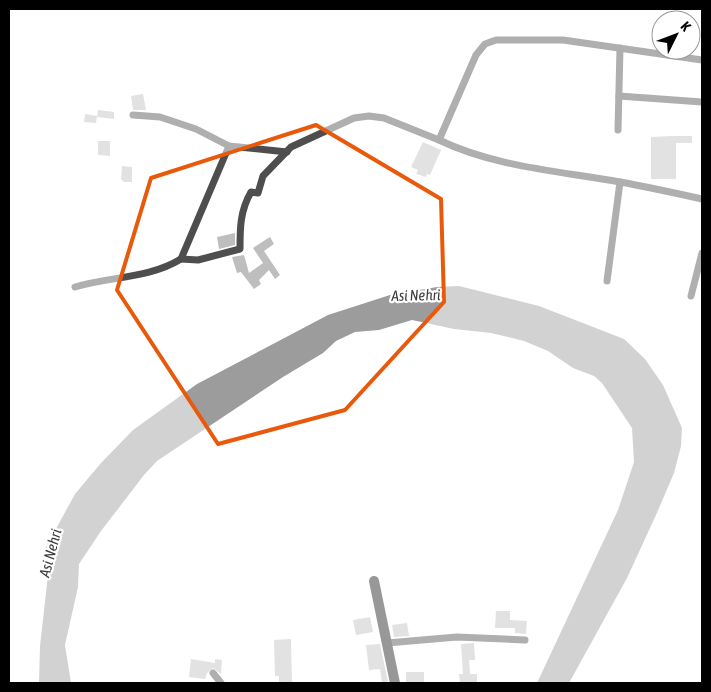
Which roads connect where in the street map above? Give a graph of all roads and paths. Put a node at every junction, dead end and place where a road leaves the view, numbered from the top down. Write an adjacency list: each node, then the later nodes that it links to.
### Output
1 (620, 48): 2 (street); 3 (street); 7 (street)
2 (702, 60)
3 (619, 96): 4 (street); 6 (street)
4 (702, 102)
5 (133, 115): 8 (street)
6 (618, 130)
7 (439, 140): 9 (street); 10 (street)
8 (229, 146): 9 (street); 13 (street)
9 (287, 152): 13 (street)
10 (620, 182): 11 (street); 14 (street)
11 (702, 199)
12 (702, 253): 16 (street)
13 (182, 259): 15 (street)
14 (607, 281)
15 (75, 288)
16 (691, 296)
17 (374, 582): 19 (street)
18 (525, 640): 19 (street)
19 (386, 643): 22 (street)
20 (213, 673): 21 (street)
21 (221, 683)
22 (394, 683)

